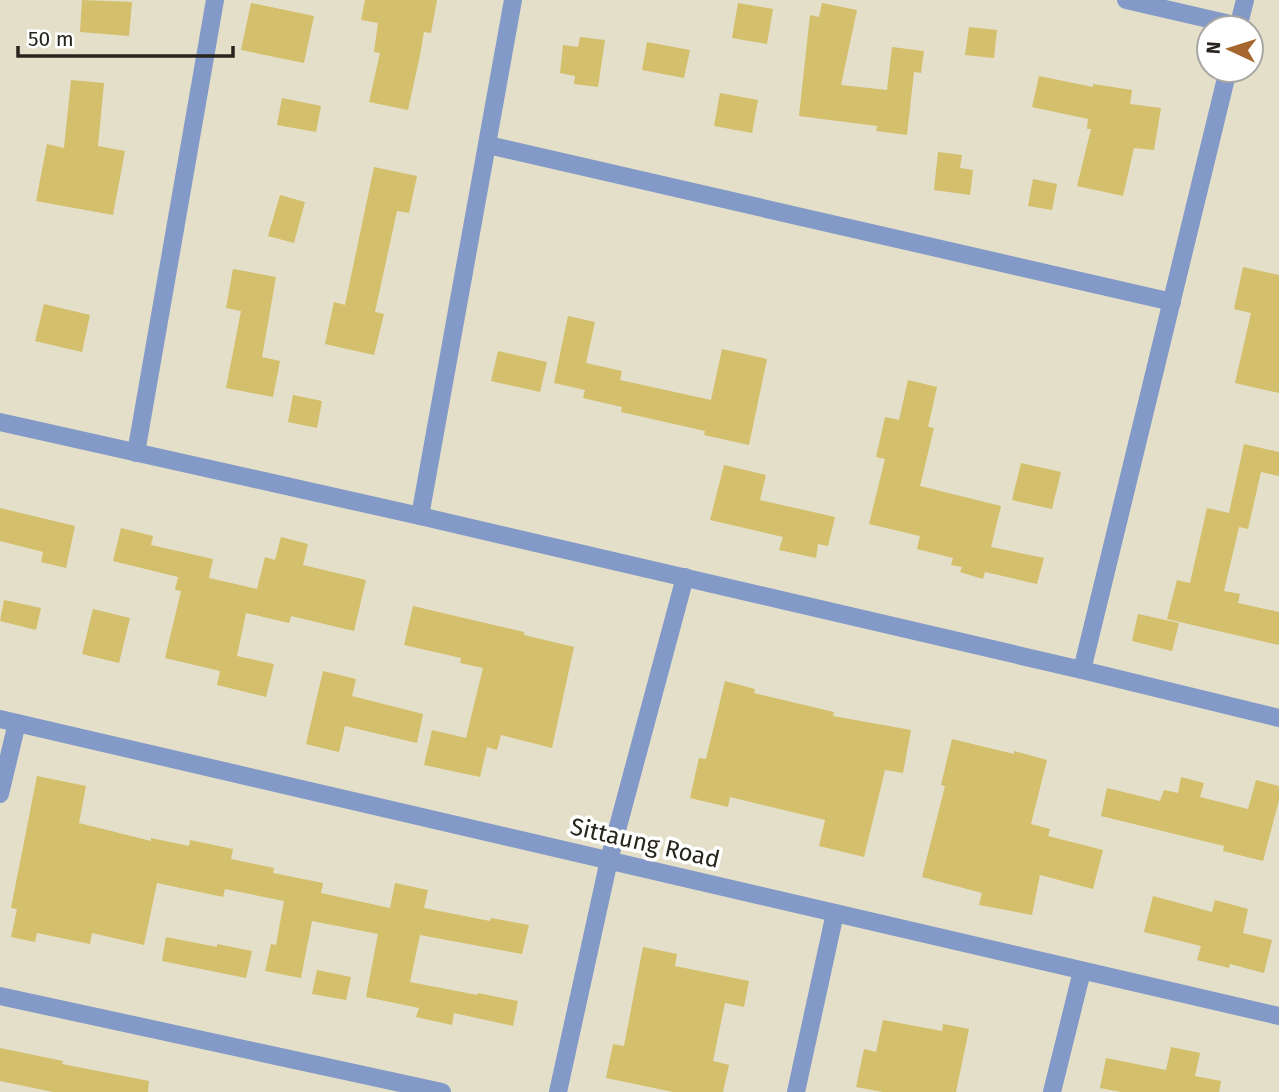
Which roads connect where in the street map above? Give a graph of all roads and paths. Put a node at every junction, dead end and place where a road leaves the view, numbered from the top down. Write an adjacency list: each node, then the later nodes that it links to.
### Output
1 (215, 0): 9 (street)
2 (513, 0): 6 (street)
3 (1126, 0): 4 (street)
4 (1195, 16)
5 (1225, 84): 7 (street)
6 (488, 145): 7 (street); 10 (street)
7 (1172, 302): 12 (street)
8 (0, 422): 9 (street)
9 (136, 453): 10 (street)
10 (420, 516): 11 (street)
11 (685, 577): 12 (street); 16 (street)
12 (1082, 670): 13 (street)
13 (1279, 718)
14 (9, 721): 15 (street); 16 (street, Sittaung Road)
15 (0, 794)
16 (609, 860): 17 (street, Sittaung Road); 22 (street)
17 (835, 913): 18 (street, Sittaung Road); 23 (street)
18 (1082, 971): 20 (street, Sittaung Road); 24 (street)
19 (0, 996): 21 (street)
20 (1279, 1016)
21 (442, 1092)
22 (558, 1092)
23 (796, 1092)
24 (1052, 1092)

